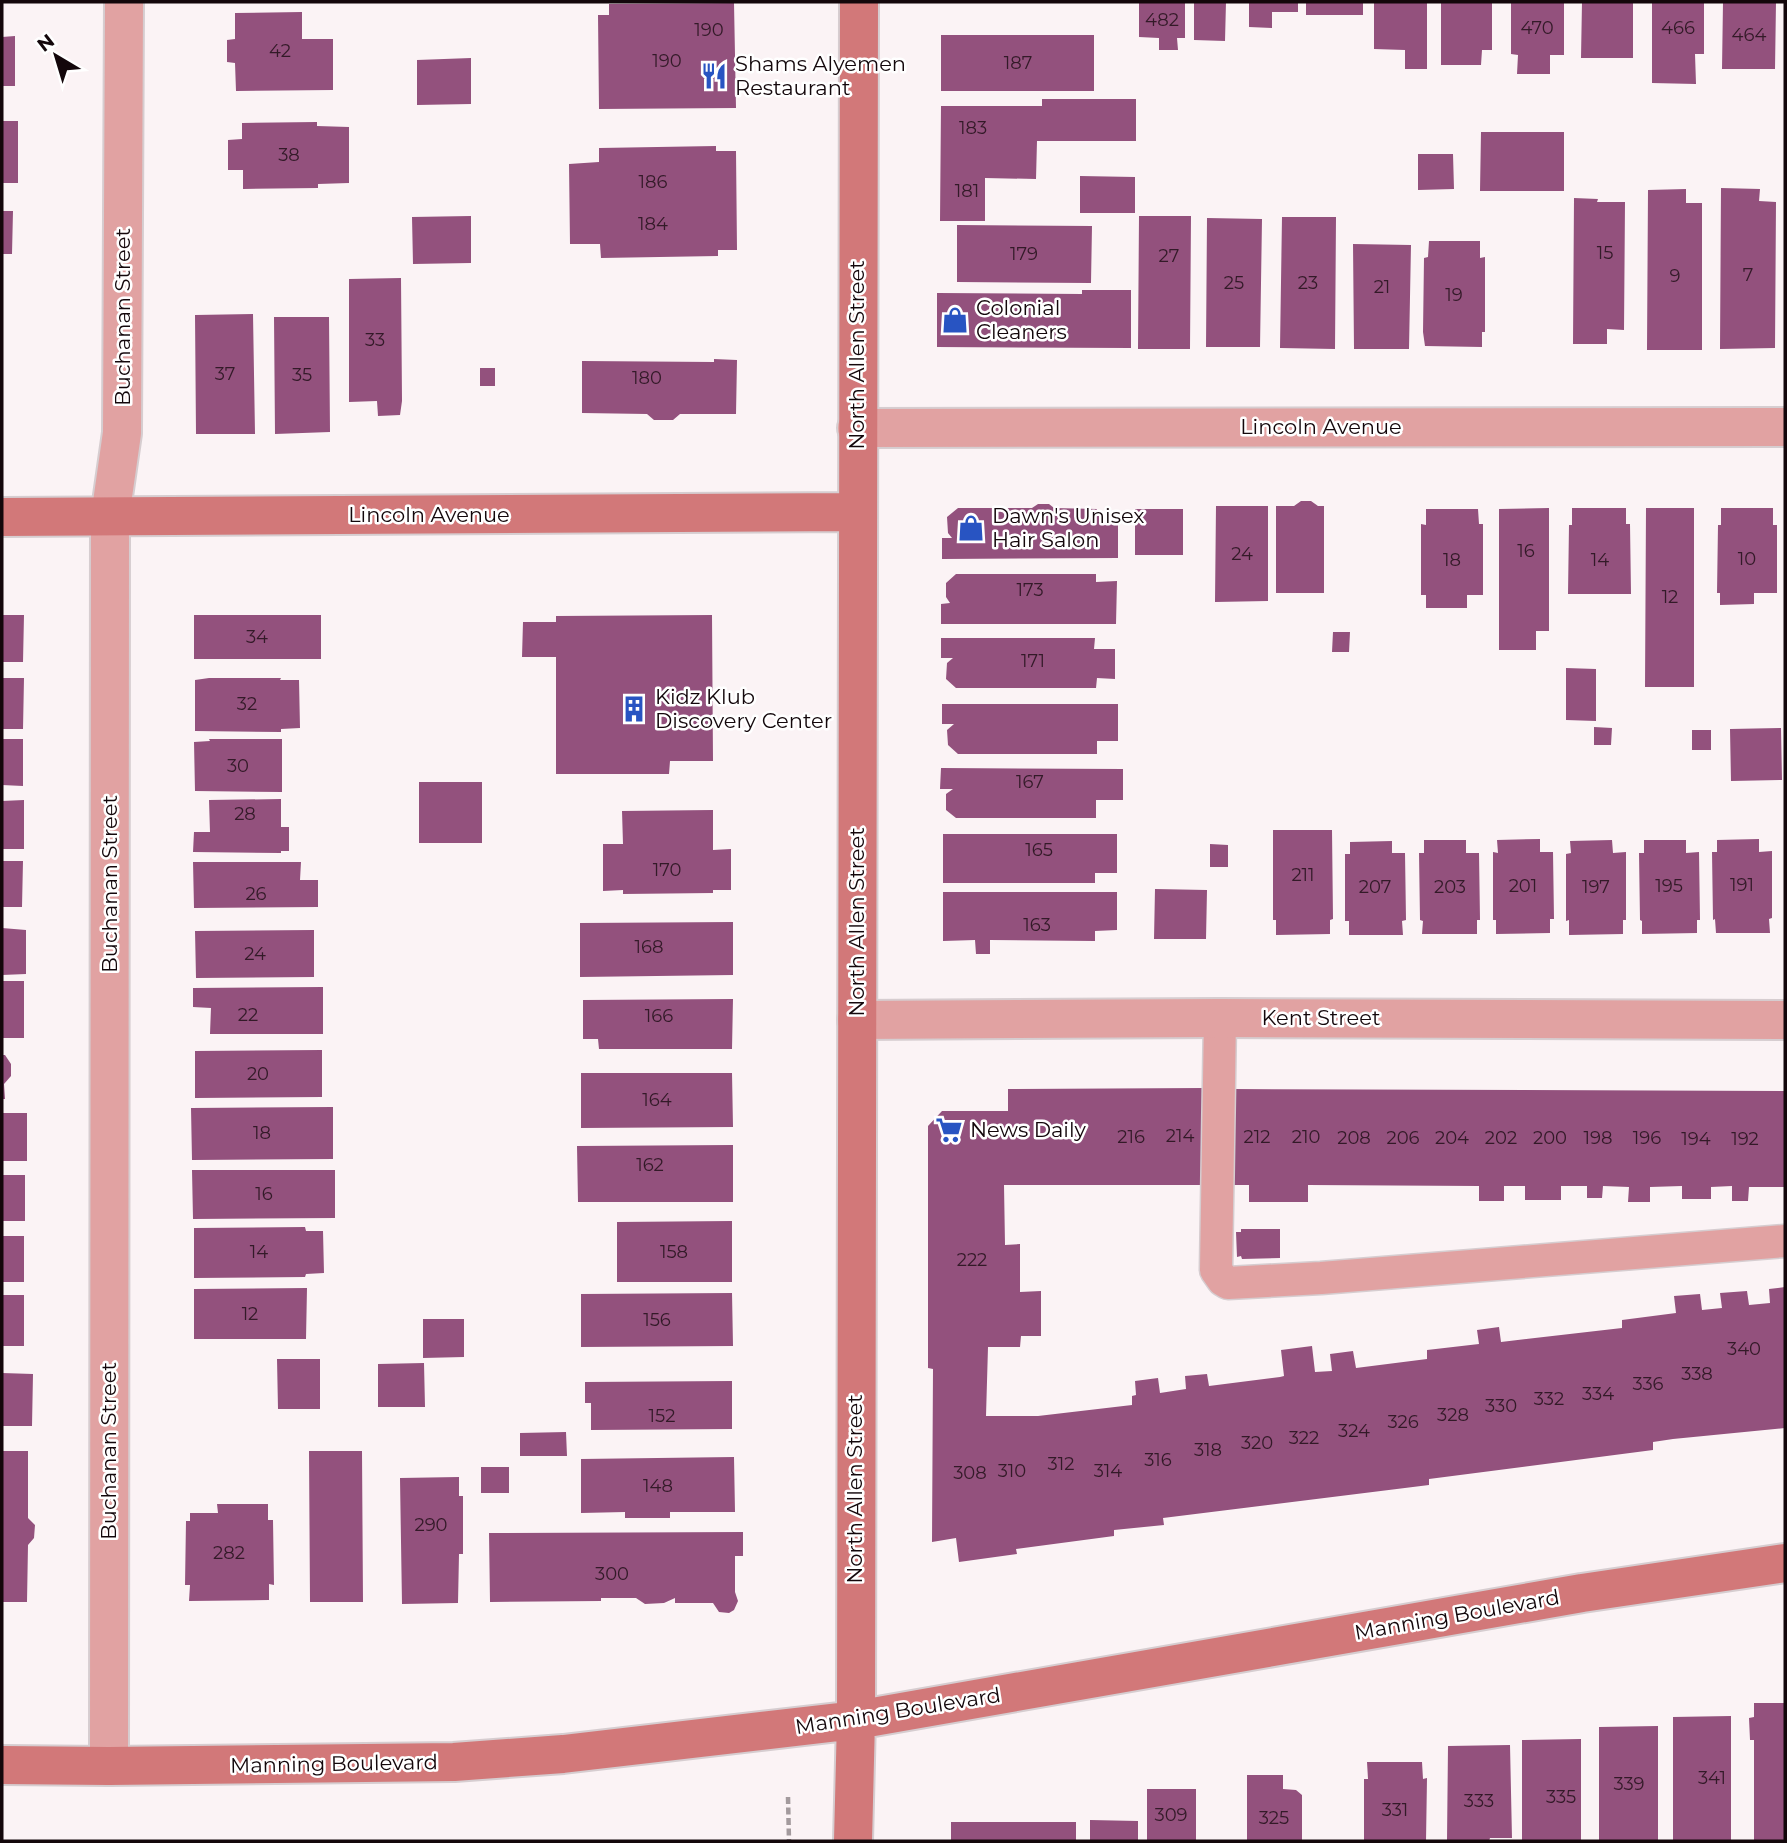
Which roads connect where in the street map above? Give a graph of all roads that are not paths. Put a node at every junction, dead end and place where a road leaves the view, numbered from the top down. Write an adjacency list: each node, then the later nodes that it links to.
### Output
1 (124, 2): 7 (street, Buchanan Street)
2 (859, 2): 4 (street, North Allen Street)
3 (1785, 427): 4 (street, Lincoln Avenue)
4 (857, 428): 5 (street, North Allen Street)
5 (857, 512): 7 (street, Lincoln Avenue); 9 (street, North Allen Street)
6 (2, 517): 7 (street, Lincoln Avenue)
7 (110, 517): 15 (street, Buchanan Street)
8 (1220, 1018): 9 (street, Kent Street); 10 (street, Kent Street); 11 (lane)
9 (857, 1020): 13 (street, North Allen Street)
10 (1785, 1020)
11 (1785, 1241)
12 (1785, 1563): 13 (street, Manning Boulevard)
13 (856, 1720): 15 (street, Manning Boulevard); 16 (street, North Allen Street)
14 (2, 1765): 15 (street, Manning Boulevard)
15 (109, 1766)
16 (853, 1841)

